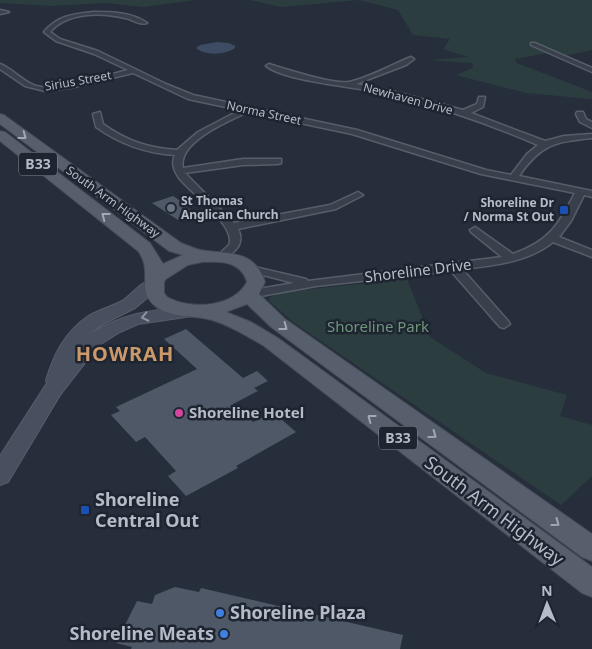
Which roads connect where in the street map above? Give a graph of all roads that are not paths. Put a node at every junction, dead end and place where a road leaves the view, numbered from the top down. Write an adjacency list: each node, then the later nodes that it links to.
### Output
1 (144, 23): 7 (street, Norma Street)
2 (532, 44): 6 (street)
3 (411, 59): 8 (street)
4 (0, 66): 7 (street, Sirius Street)
5 (269, 66): 8 (street, Newhaven Drive)
6 (592, 70)
7 (132, 71): 10 (street, Norma Street)
8 (349, 84): 11 (street, Newhaven Drive)
9 (482, 99): 11 (street)
10 (247, 109): 19 (street); 22 (street, Norma Street)
11 (464, 113): 18 (street, Newhaven Drive)
12 (97, 114): 19 (street)
13 (580, 114): 15 (street)
14 (0, 118): 29 (main road, South Arm Highway / B33, one-way to 29)
15 (592, 126)
16 (0, 135): 34 (main road, South Arm Highway / B33, one-way to 16)
17 (592, 136): 18 (street)
18 (544, 144): 22 (street)
19 (178, 153): 21 (street)
20 (278, 161): 21 (street)
21 (179, 171): 25 (street)
22 (513, 178): 23 (street, Norma Street)
23 (587, 193): 27 (street, Shoreline Drive)
24 (358, 194): 25 (street)
25 (232, 227): 29 (street)
26 (474, 230): 30 (street)
27 (551, 238): 28 (street); 30 (street, Shoreline Drive)
28 (592, 254)
29 (214, 256): 32 (main road, B33); 34 (main road)
30 (509, 257): 31 (street, Shoreline Drive)
31 (453, 266): 33 (street, Shoreline Drive); 37 (street)
32 (251, 269): 33 (street, Shoreline Drive); 35 (main road)
33 (327, 282): 35 (street, Shoreline Drive)
34 (154, 283): 36 (main road, B33); 38 (main road)
35 (250, 295): 36 (main road); 40 (main road, South Arm Highway / B33, one-way to 40)
36 (194, 311): 38 (main road, one-way to 38); 41 (main road, South Arm Highway / B33, one-way to 36)
37 (504, 324)
38 (52, 390): 39 (main road)
39 (0, 476)
40 (592, 549)
41 (592, 584)

